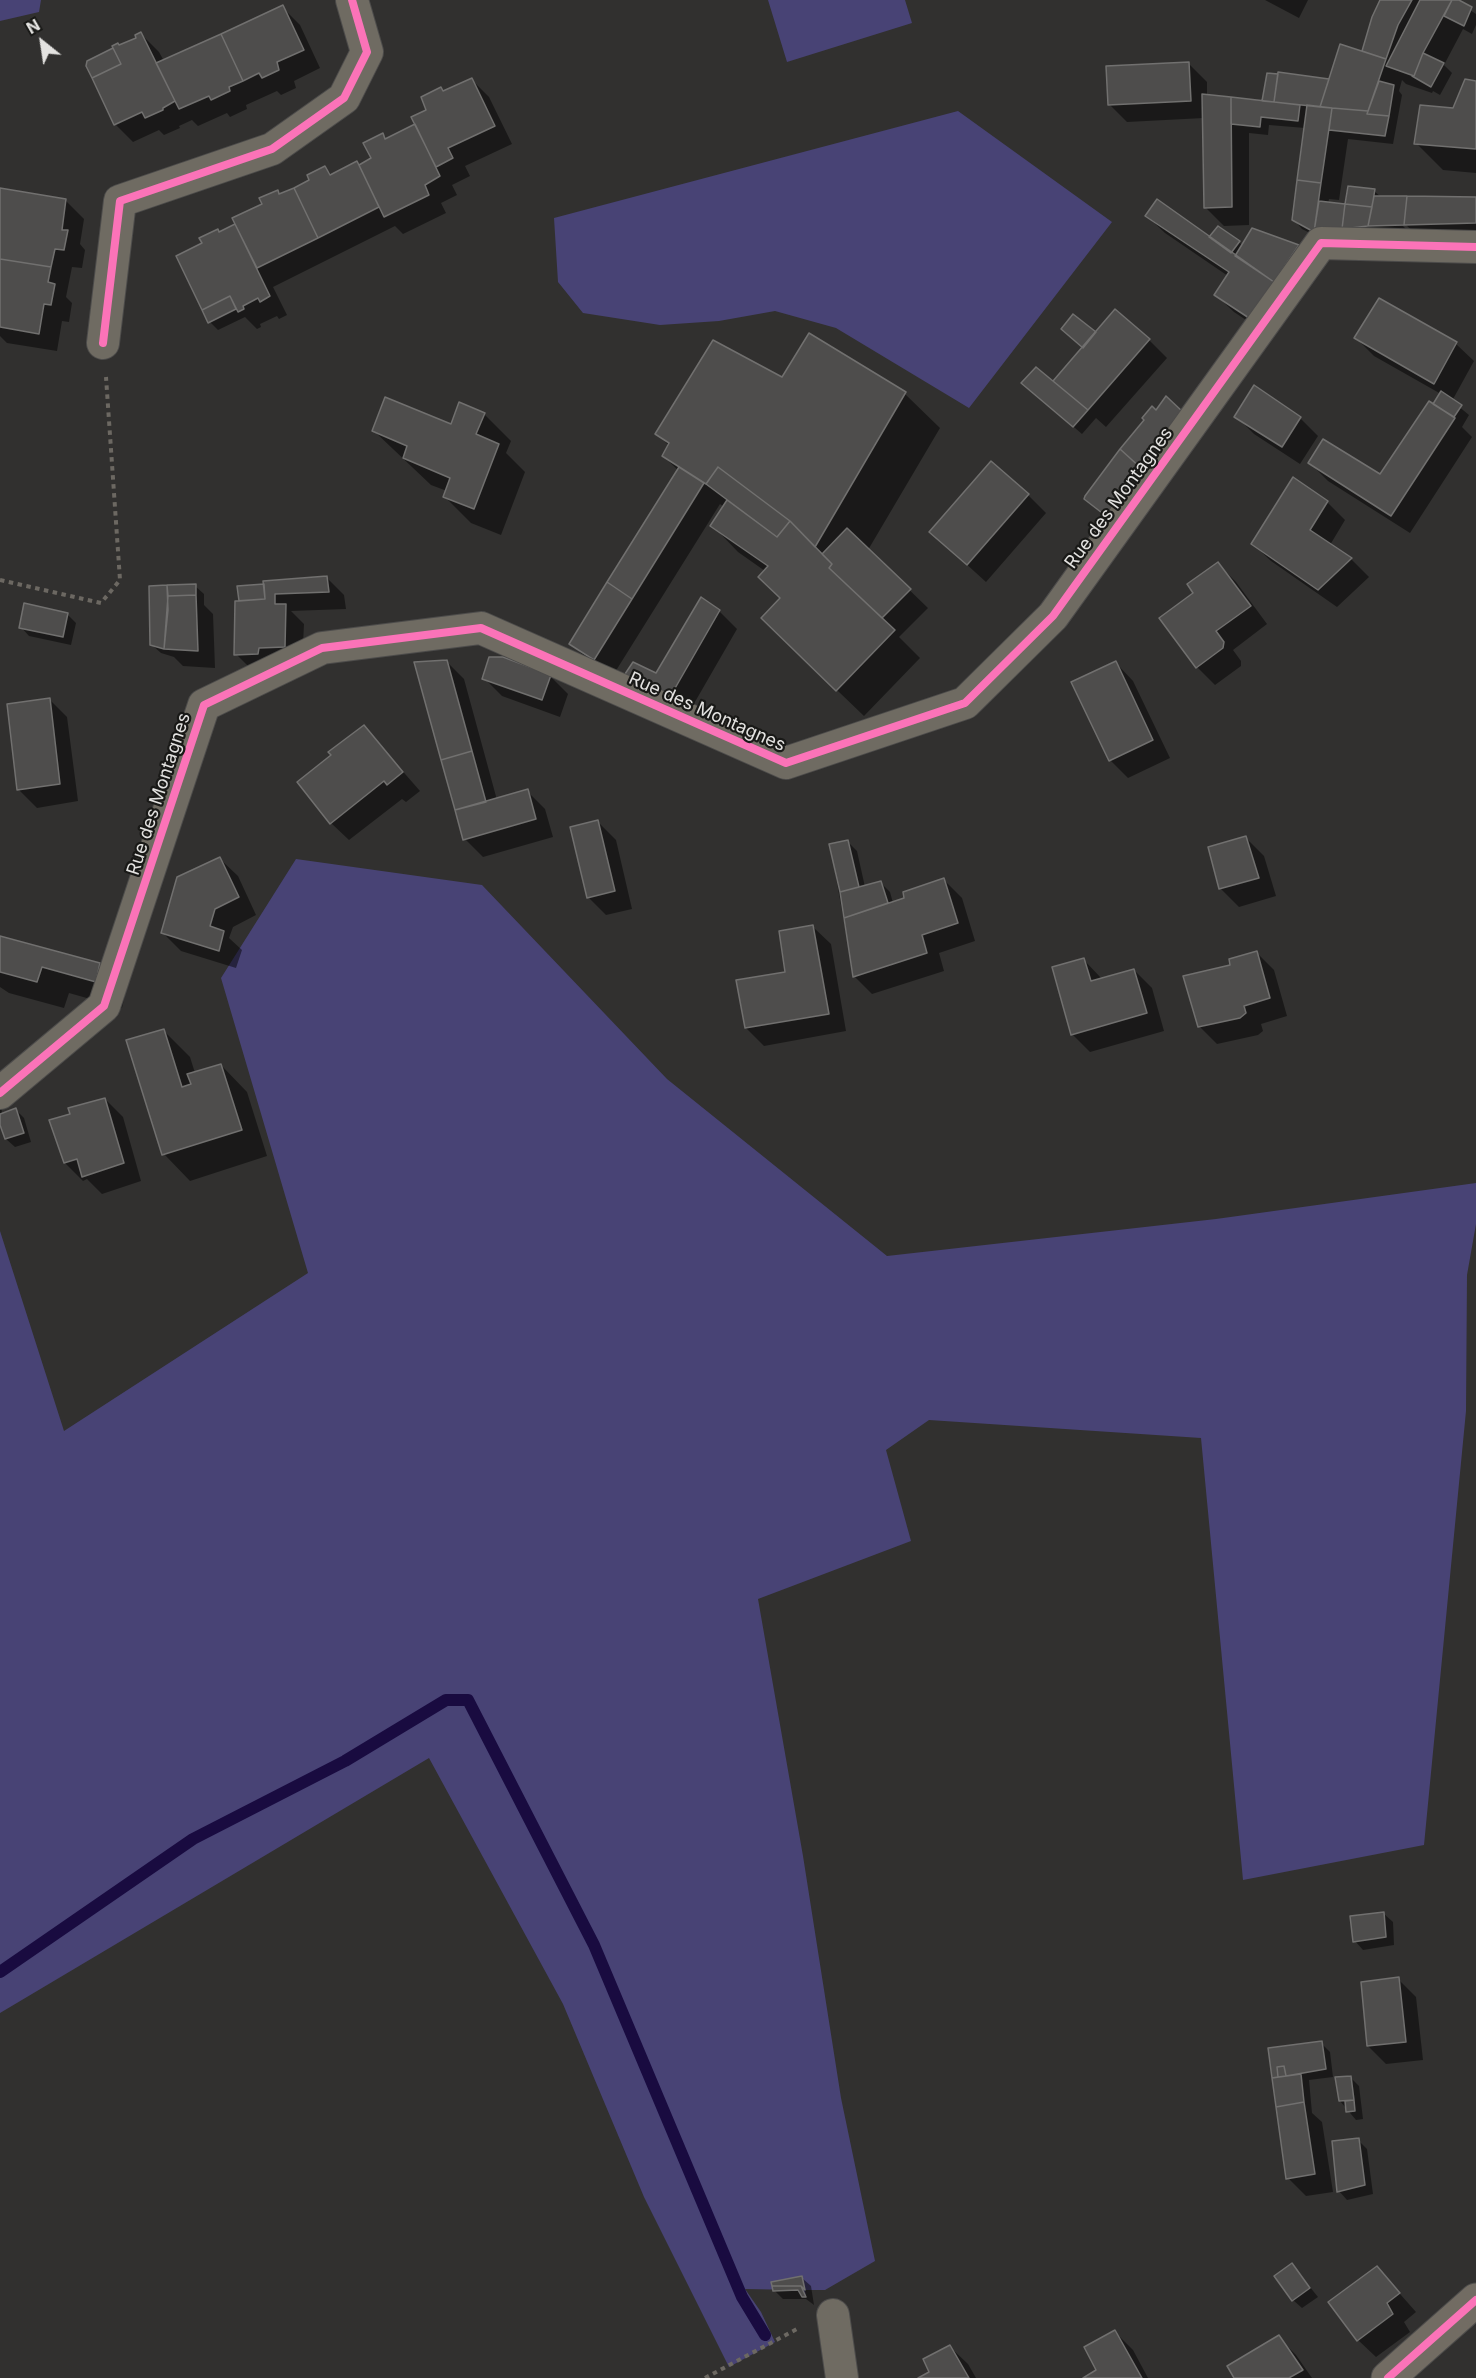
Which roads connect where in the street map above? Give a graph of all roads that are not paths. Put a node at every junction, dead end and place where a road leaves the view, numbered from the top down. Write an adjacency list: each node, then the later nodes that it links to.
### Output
1 (352, 0): 3 (street)
2 (1476, 247): 4 (street, Rue des Montagnes)
3 (102, 344)
4 (0, 1093)
5 (1476, 2300): 8 (street)
6 (833, 2315): 7 (street)
7 (842, 2378)
8 (1388, 2378)

